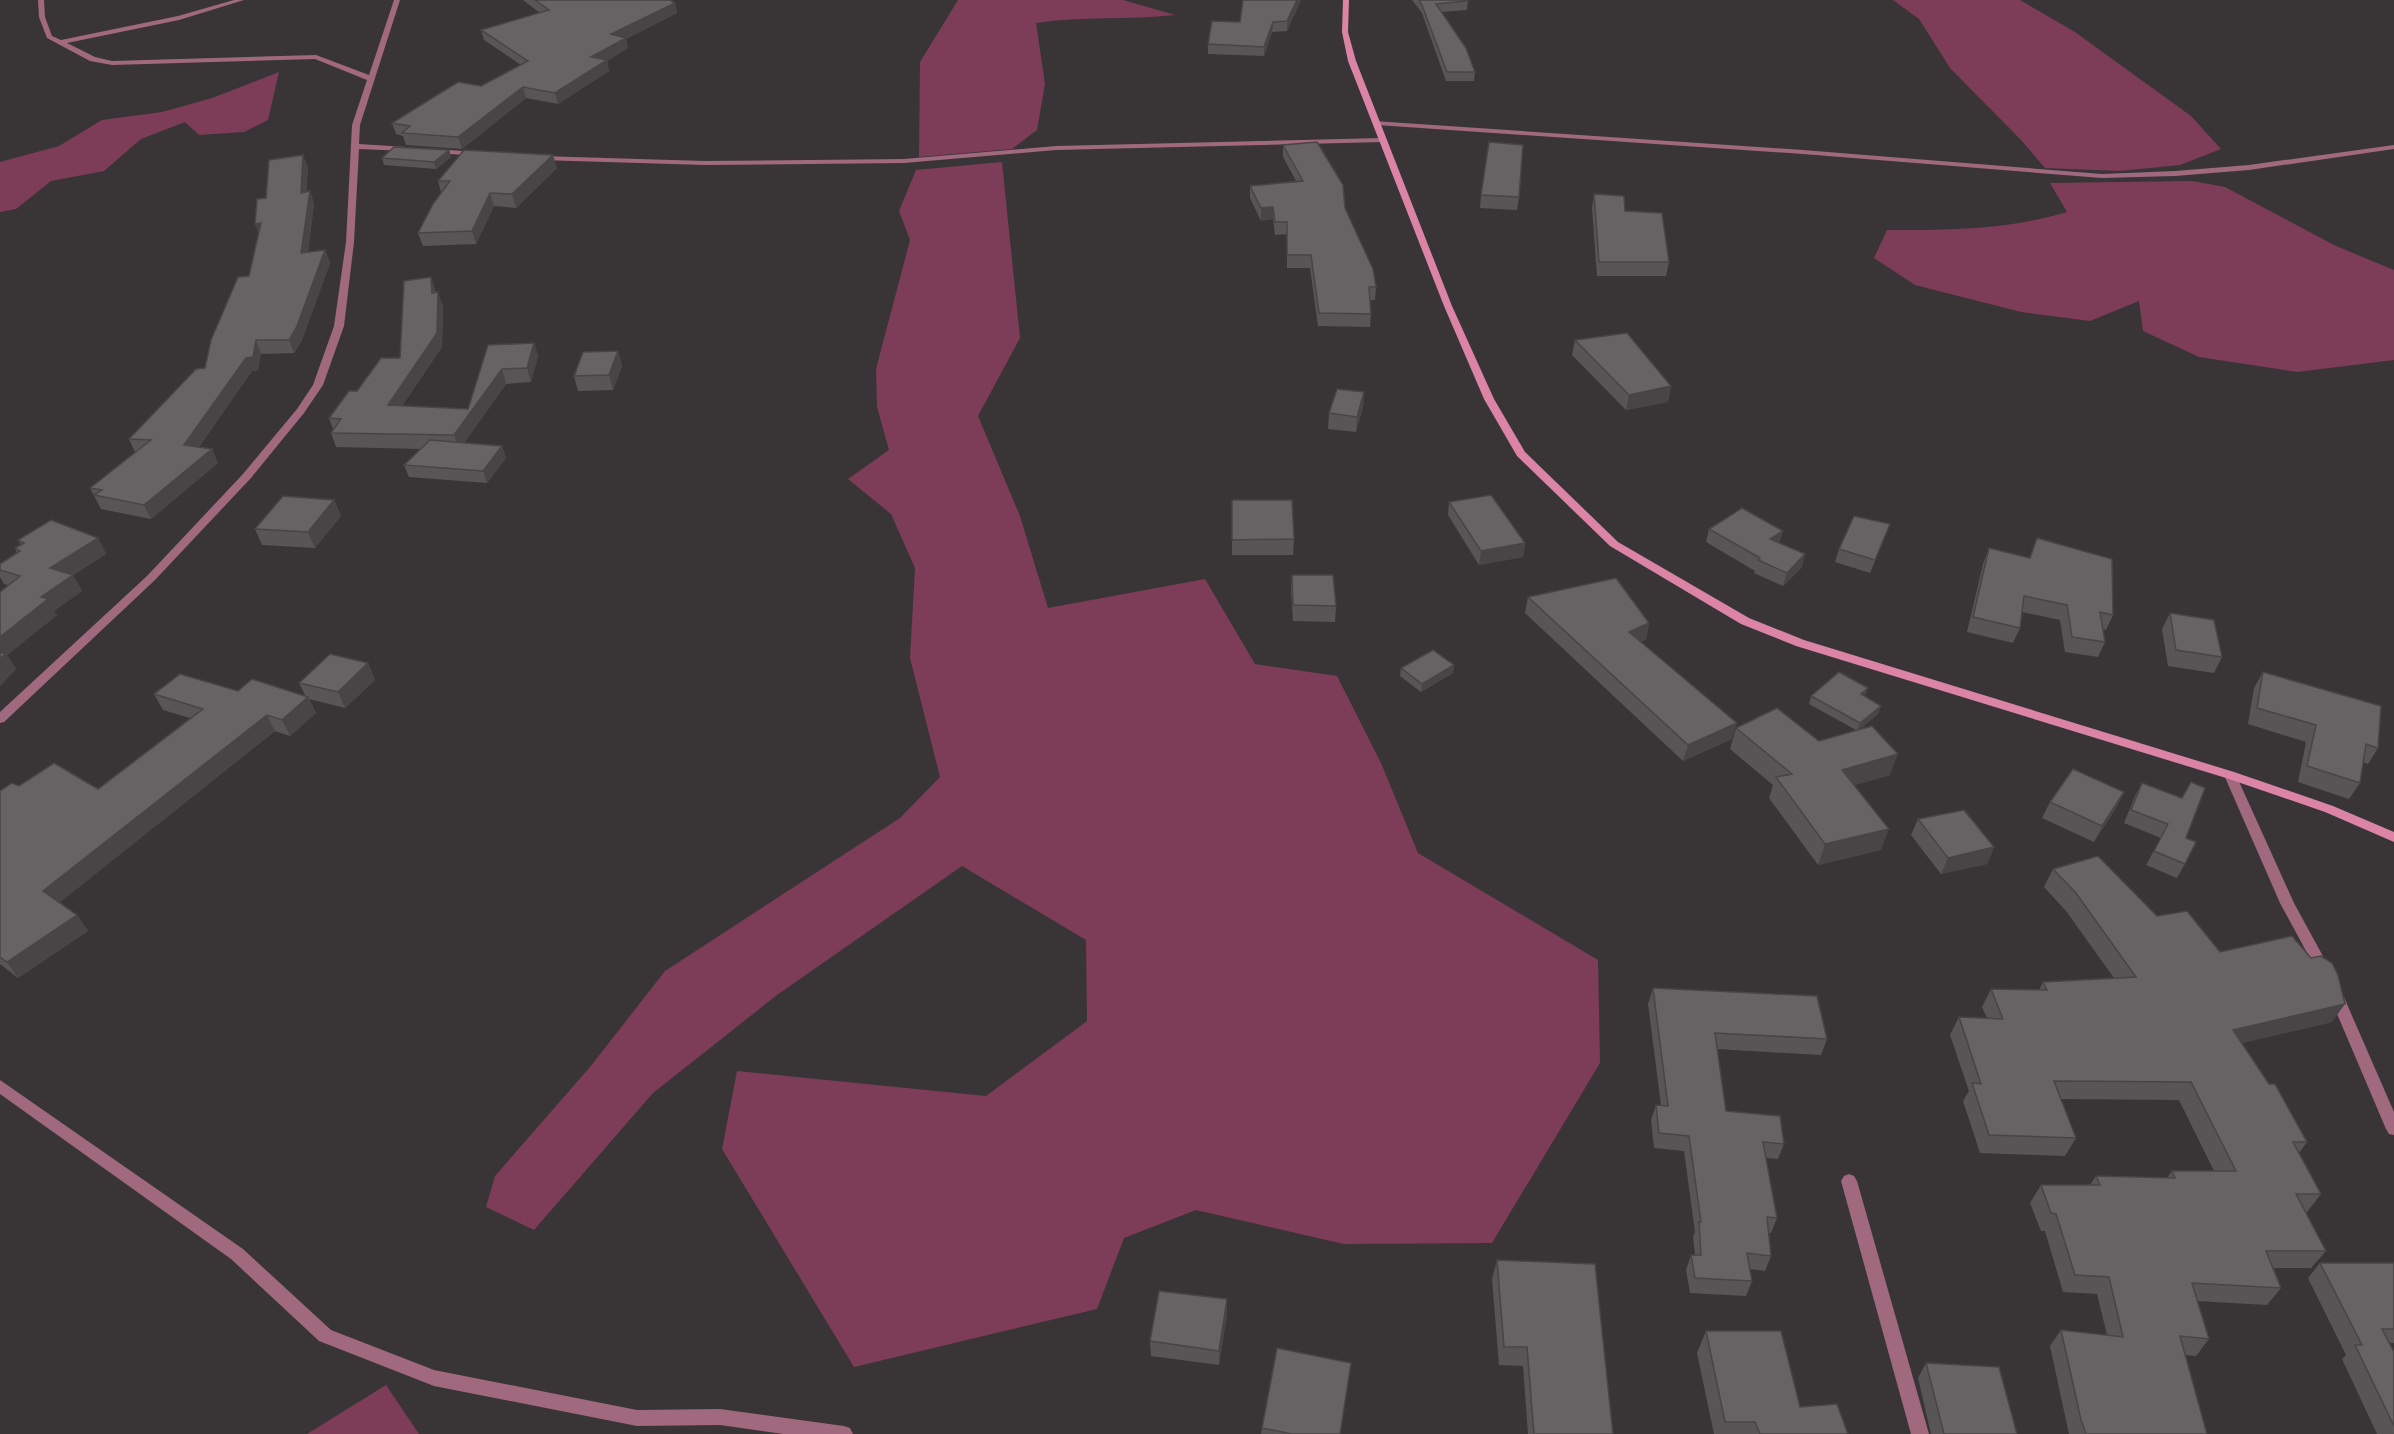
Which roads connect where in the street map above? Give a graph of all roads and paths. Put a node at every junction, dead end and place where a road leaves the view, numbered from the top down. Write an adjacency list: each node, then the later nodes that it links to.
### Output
1 (41, 0): 5 (street)
2 (241, 0): 5 (street)
3 (397, 0): 6 (street)
4 (1346, 0): 7 (street)
5 (59, 42): 6 (street)
6 (372, 79): 9 (street)
7 (1377, 123): 8 (street); 10 (street)
8 (1382, 140): 14 (street); 16 (street)
9 (354, 146): 11 (street); 15 (street)
10 (2394, 147)
11 (411, 150)
12 (423, 150): 13 (street)
13 (492, 155)
14 (526, 157)
15 (0, 719)
16 (2230, 775): 17 (street); 19 (street)
17 (2394, 837)
18 (0, 1086): 21 (street)
19 (2394, 1129)
20 (1849, 1181): 22 (street)
21 (844, 1434)
22 (1920, 1434)

